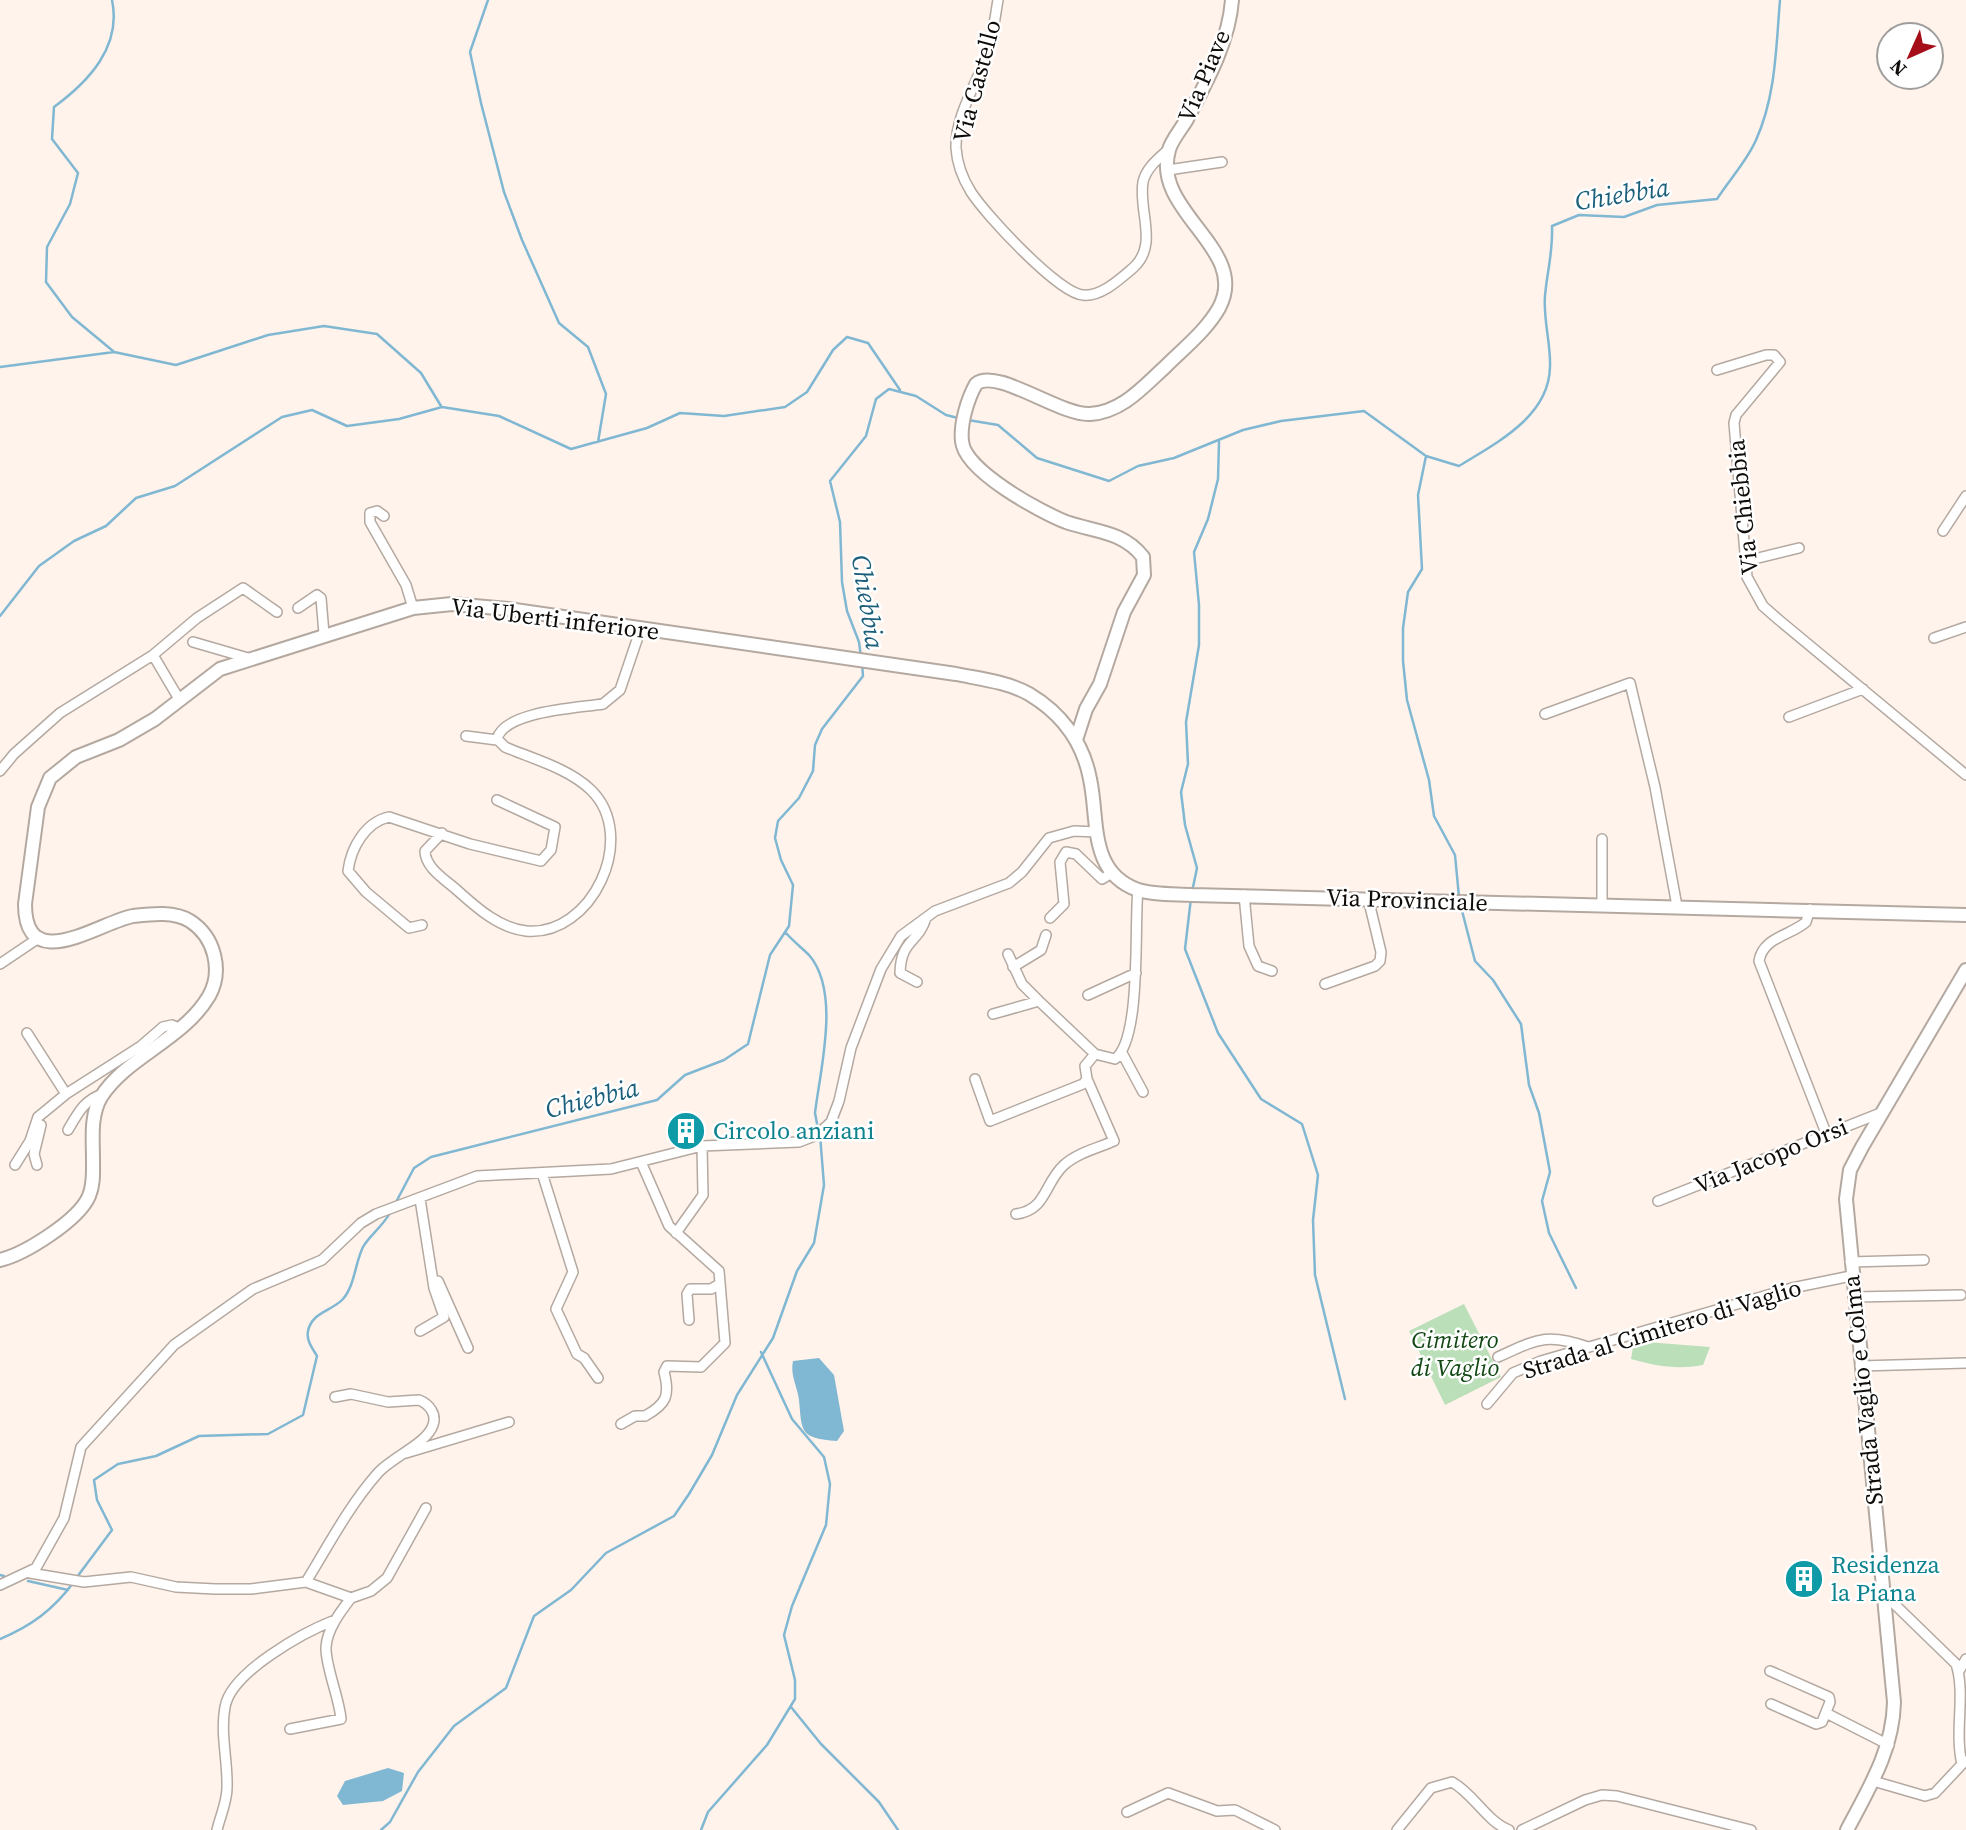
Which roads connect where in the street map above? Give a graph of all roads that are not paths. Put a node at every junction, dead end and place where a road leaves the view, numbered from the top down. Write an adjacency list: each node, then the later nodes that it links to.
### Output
1 (998, 0): 3 (street, Via Castello)
2 (1232, 0): 3 (main road, Via Piave)
3 (1169, 149): 5 (main road)
4 (1222, 162): 5 (street)
5 (1168, 170): 24 (main road)
6 (1717, 370): 11 (street, Via Chiebbia)
7 (1966, 496): 9 (street)
8 (384, 516): 13 (street)
9 (1942, 531)
10 (1799, 548): 11 (street)
11 (1746, 561): 22 (street, Via Chiebbia)
12 (298, 608): 17 (street)
13 (412, 608): 16 (main road, Via Uberti inferiore); 17 (main road, Via Uberti inferiore)
14 (277, 612): 20 (street)
15 (1966, 627): 18 (street)
16 (641, 628): 26 (main road, Via Uberti inferiore); 29 (street)
17 (324, 634): 21 (main road, Via Uberti inferiore)
18 (1934, 638)
19 (192, 642): 21 (street)
20 (153, 654): 23 (street); 31 (street)
21 (248, 658): 23 (main road, Via Uberti inferiore)
22 (1863, 689): 27 (street); 32 (street, Via Chiebbia)
23 (179, 699): 49 (main road, Via Uberti inferiore)
24 (1086, 709): 26 (main road); 30 (main road)
25 (1545, 714): 42 (street)
26 (1056, 715): 30 (main road, Via Uberti inferiore)
27 (1789, 717)
28 (466, 736): 29 (street)
29 (497, 740): 35 (street)
30 (1076, 740): 34 (main road, Via Uberti inferiore)
31 (0, 771)
32 (1966, 775)
33 (497, 800): 35 (street)
34 (1097, 832): 37 (main road, Via Uberti inferiore); 45 (street)
35 (442, 833): 47 (street)
36 (1602, 839): 41 (street)
37 (1112, 873): 38 (main road); 46 (street)
38 (1138, 890): 39 (main road, Via Provinciale); 55 (street)
39 (1244, 895): 40 (main road, Via Provinciale); 54 (street)
40 (1368, 898): 41 (main road, Via Provinciale); 57 (street)
41 (1602, 904): 42 (main road, Via Provinciale)
42 (1677, 906): 43 (main road, Via Provinciale)
43 (1810, 909): 44 (main road, Via Provinciale); 73 (street)
44 (1966, 915)
45 (926, 918): 56 (street); 74 (street)
46 (1050, 918)
47 (422, 925)
48 (1046, 935): 52 (street)
49 (40, 937): 51 (street); 61 (main road)
50 (1008, 954): 52 (street)
51 (0, 964)
52 (1013, 967): 59 (street)
53 (1966, 970): 71 (main road, Strada Vaglio e Colma)
54 (1272, 971)
55 (1136, 973): 58 (street); 63 (street)
56 (917, 982)
57 (1325, 984)
58 (1088, 995)
59 (1039, 1001): 60 (street); 64 (street)
60 (993, 1014)
61 (181, 1029): 68 (street); 69 (main road)
62 (27, 1033): 68 (street)
63 (1122, 1053): 64 (street); 67 (street)
64 (1095, 1054): 66 (street)
65 (975, 1079): 66 (street)
66 (1087, 1079): 81 (street)
67 (1143, 1092)
68 (66, 1094): 70 (street)
69 (103, 1094): 72 (street); 83 (main road)
70 (43, 1112): 76 (street); 77 (street)
71 (1884, 1112): 73 (street, Via Jacopo Orsi); 85 (main road, Strada Vaglio e Colma)
72 (68, 1130)
73 (1826, 1133): 80 (street, Via Jacopo Orsi)
74 (702, 1146): 75 (street); 82 (street)
75 (641, 1162): 78 (street); 82 (street)
76 (15, 1165)
77 (37, 1165)
78 (542, 1173): 79 (street); 98 (street)
79 (420, 1199): 86 (street); 105 (street)
80 (1658, 1201)
81 (1016, 1214)
82 (676, 1233): 88 (street)
83 (0, 1260)
84 (1924, 1260): 85 (street)
85 (1850, 1262): 87 (main road, Strada Vaglio e Colma)
86 (433, 1270): 92 (street); 93 (street)
87 (1851, 1276): 90 (main road, Strada Vaglio e Colma); 94 (street, Strada al Cimitero di Vaglio)
88 (718, 1285): 91 (street); 102 (street)
89 (1961, 1295): 90 (street)
90 (1853, 1297): 97 (main road, Strada Vaglio e Colma)
91 (689, 1320)
92 (420, 1331)
93 (468, 1348)
94 (1589, 1348): 95 (street); 100 (street, Strada al Cimitero di Vaglio)
95 (1498, 1357)
96 (1966, 1363): 97 (street)
97 (1860, 1366): 108 (main road, Strada Vaglio e Colma)
98 (598, 1378)
99 (335, 1397): 103 (street)
100 (1487, 1404)
101 (509, 1422): 103 (street)
102 (621, 1424)
103 (398, 1457): 106 (street)
104 (426, 1508): 109 (street)
105 (28, 1573): 106 (street); 107 (street)
106 (306, 1582): 109 (street)
107 (0, 1585)
108 (1884, 1594): 113 (street); 117 (main road, Strada Vaglio e Colma)
109 (351, 1598): 110 (street)
110 (335, 1620): 116 (street); 121 (street)
111 (1966, 1658): 113 (street)
112 (1770, 1671): 115 (street)
113 (1959, 1671): 118 (street)
114 (1771, 1704): 115 (street)
115 (1826, 1713): 117 (street)
116 (290, 1729)
117 (1889, 1745): 119 (main road, Strada Vaglio e Colma)
118 (1964, 1762): 119 (street)
119 (1872, 1781): 127 (main road, Strada Vaglio e Colma)
120 (1127, 1812): 122 (street)
121 (217, 1830)
122 (1275, 1830)
123 (1397, 1830): 124 (street)
124 (1509, 1830)
125 (1522, 1830): 126 (street)
126 (1751, 1830)
127 (1847, 1830)

